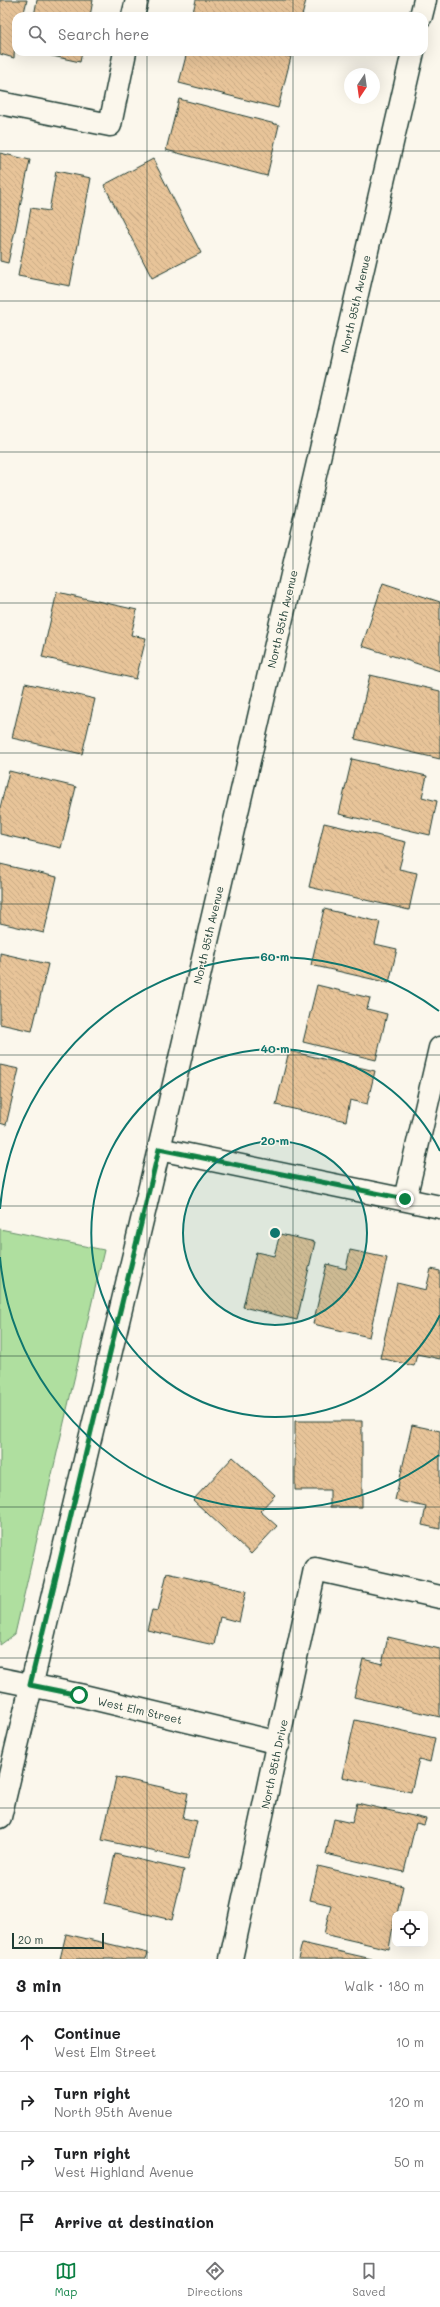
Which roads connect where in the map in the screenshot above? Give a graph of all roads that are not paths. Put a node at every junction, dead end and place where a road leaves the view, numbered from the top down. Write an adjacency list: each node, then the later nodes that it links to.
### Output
1 (137, 0): 3 (street)
2 (425, 0): 4 (street)
3 (134, 12)
4 (422, 12)
5 (124, 56): 7 (street)
6 (412, 56): 9 (street, North 95th Avenue)
7 (0, 102)
8 (440, 1048): 10 (street)
9 (159, 1149): 10 (street); 14 (street, North 95th Avenue)
10 (405, 1199): 11 (street)
11 (440, 1207)
12 (440, 1597): 15 (street, North 95th Drive)
13 (0, 1679): 14 (street, West Elm Street)
14 (30, 1685): 15 (street, West Elm Street); 16 (street, North 95th Avenue)
15 (279, 1743): 17 (street, North 95th Drive)
16 (0, 1817)
17 (231, 1959)

